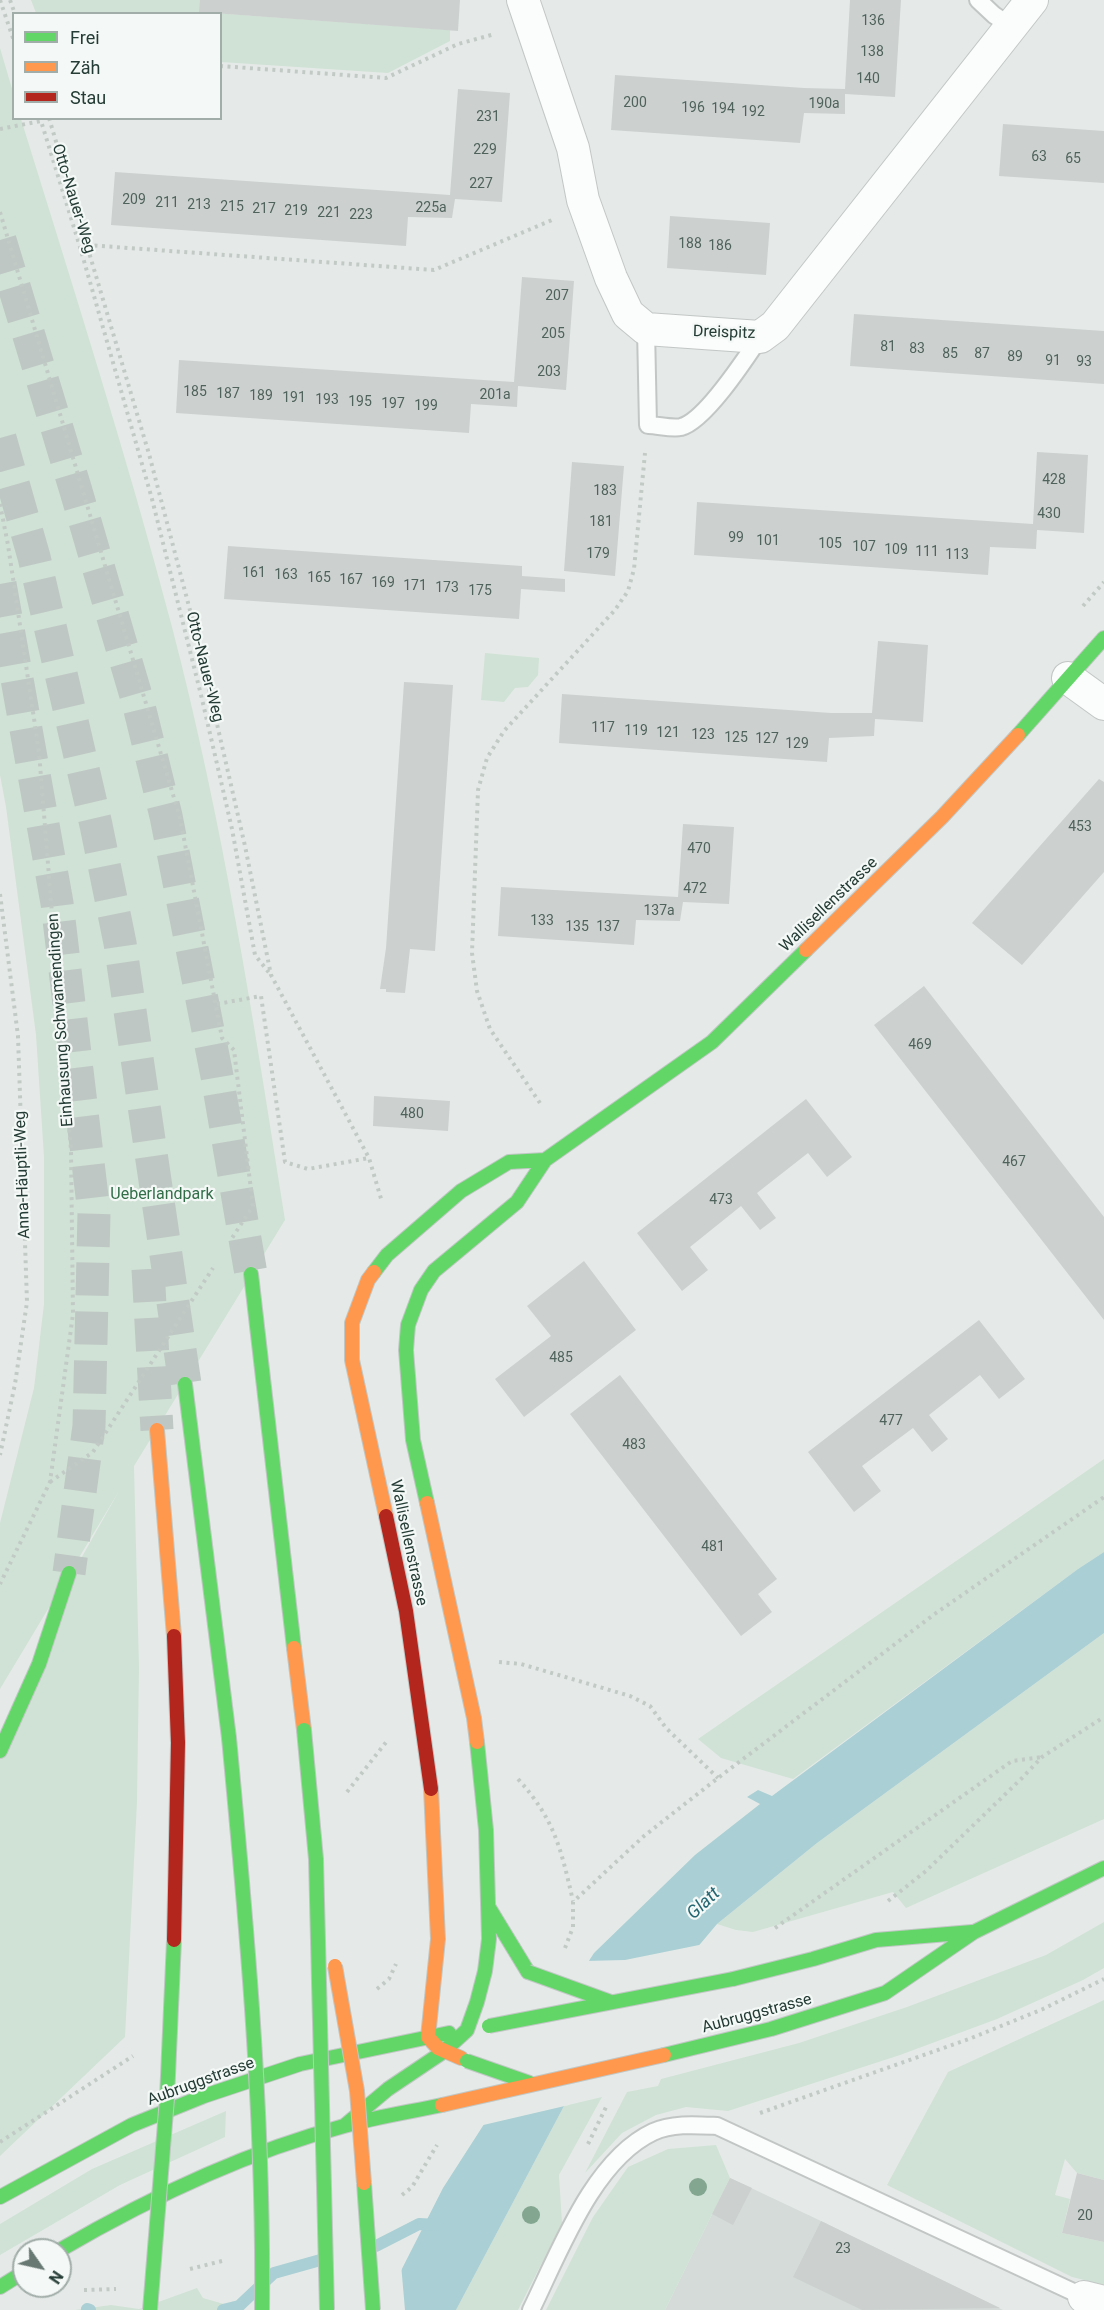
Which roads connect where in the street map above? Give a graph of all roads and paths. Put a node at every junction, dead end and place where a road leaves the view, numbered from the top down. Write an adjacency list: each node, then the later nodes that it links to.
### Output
1 (0, 0): 7 (path)
2 (523, 0): 14 (street)
3 (978, 0): 5 (lane)
4 (1032, 0): 5 (street, Dreispitz)
5 (1012, 27): 15 (street, Dreispitz)
6 (501, 32): 8 (path)
7 (12, 35)
8 (222, 66)
9 (50, 120): 13 (path, Otto-Nauer-Weg)
10 (0, 129): 22 (path)
11 (0, 212): 23 (path)
12 (553, 220): 13 (path)
13 (87, 245): 22 (path, Otto-Nauer-Weg)
14 (646, 329): 15 (street, Dreispitz); 16 (lane)
15 (760, 337): 16 (lane)
16 (648, 425): 24 (path)
17 (0, 504): 34 (path, Einhausung Schwamendingen)
18 (1104, 638): 19 (main road, Wallisellenstrasse)
19 (1068, 678): 20 (street); 26 (main road, Wallisellenstrasse)
20 (1104, 704)
21 (0, 894): 33 (path, Anna-Häuptli-Weg)
22 (271, 975): 25 (path, Otto-Nauer-Weg)
23 (217, 1004): 25 (path); 28 (path)
24 (540, 1103)
25 (369, 1158): 27 (path, Otto-Nauer-Weg)
26 (545, 1160): 41 (main road, Wallisellenstrasse); 53 (main road, Wallisellenstrasse)
27 (382, 1202)
28 (228, 1245)
29 (215, 1265): 34 (path)
30 (251, 1274): 43 (main road, bridge)
31 (184, 1384): 64 (main road, bridge)
32 (157, 1430): 63 (main road, bridge)
33 (0, 1455)
34 (50, 1482): 37 (path, Einhausung Schwamendingen)
35 (1104, 1497): 42 (path)
36 (69, 1573): 40 (main road)
37 (0, 1584)
38 (497, 1662): 42 (path)
39 (1104, 1717): 46 (path)
40 (0, 1751)
41 (480, 1753): 45 (path); 47 (main road, Wallisellenstrasse)
42 (718, 1778): 45 (path)
43 (316, 1859): 65 (main road, bridge); 66 (main road, bridge)
44 (1104, 1868): 48 (main road, Aubruggstrasse)
45 (573, 1902): 49 (path)
46 (887, 1902)
47 (489, 1908): 51 (main road, Wallisellenstrasse, bridge); 52 (main road, Wallisellenstrasse)
48 (974, 1932): 51 (main road, Aubruggstrasse, bridge); 55 (main road, Aubruggstrasse, bridge)
49 (563, 1953)
50 (1104, 1979): 57 (path)
51 (613, 2003): 52 (main road, Aubruggstrasse, bridge)
52 (467, 2030): 53 (main road, Aubruggstrasse); 54 (main road, Aubruggstrasse)
53 (428, 2037): 54 (main road); 59 (main road, Aubruggstrasse)
54 (443, 2052): 55 (main road, bridge); 56 (main road, Aubruggstrasse)
55 (530, 2083): 56 (main road, Aubruggstrasse, bridge)
56 (344, 2126): 61 (main road, Aubruggstrasse)
57 (717, 2126): 62 (lane); 67 (lane)
58 (442, 2137): 60 (path)
59 (0, 2197)
60 (394, 2202)
61 (72, 2243)
62 (1088, 2303)
63 (150, 2310)
64 (262, 2310)
65 (327, 2310)
66 (373, 2310)
67 (531, 2310)

